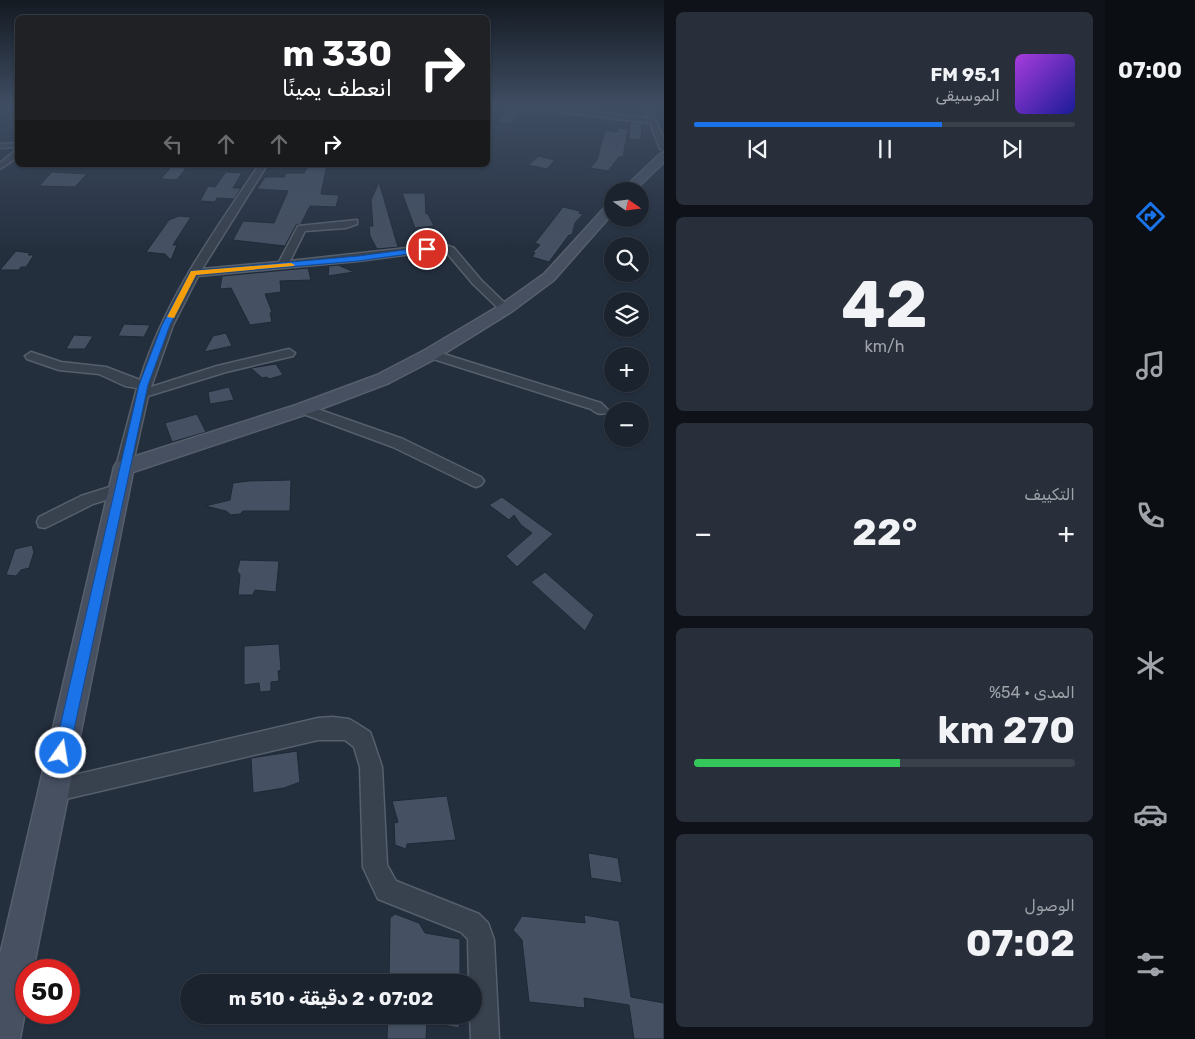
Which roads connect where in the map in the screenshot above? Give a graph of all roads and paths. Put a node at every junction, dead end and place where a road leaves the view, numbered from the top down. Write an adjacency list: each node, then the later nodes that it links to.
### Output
1 (15, 155): 3 (street)
2 (664, 156): 5 (main road)
3 (1, 166)
4 (262, 167): 9 (street)
5 (637, 182)
6 (604, 216): 10 (main road)
7 (354, 222): 8 (street)
8 (283, 266): 9 (street); 10 (street)
9 (194, 273): 14 (street)
10 (505, 309): 12 (main road)
11 (289, 353): 14 (street)
12 (431, 354): 15 (main road); 16 (street)
13 (31, 356): 14 (street)
14 (142, 389): 17 (street)
15 (303, 408): 17 (main road); 18 (street)
16 (601, 410)
17 (121, 478): 19 (street); 20 (main road)
18 (476, 481)
19 (45, 522)
20 (53, 791): 21 (main road); 22 (street)
21 (0, 1039)
22 (485, 1039)

